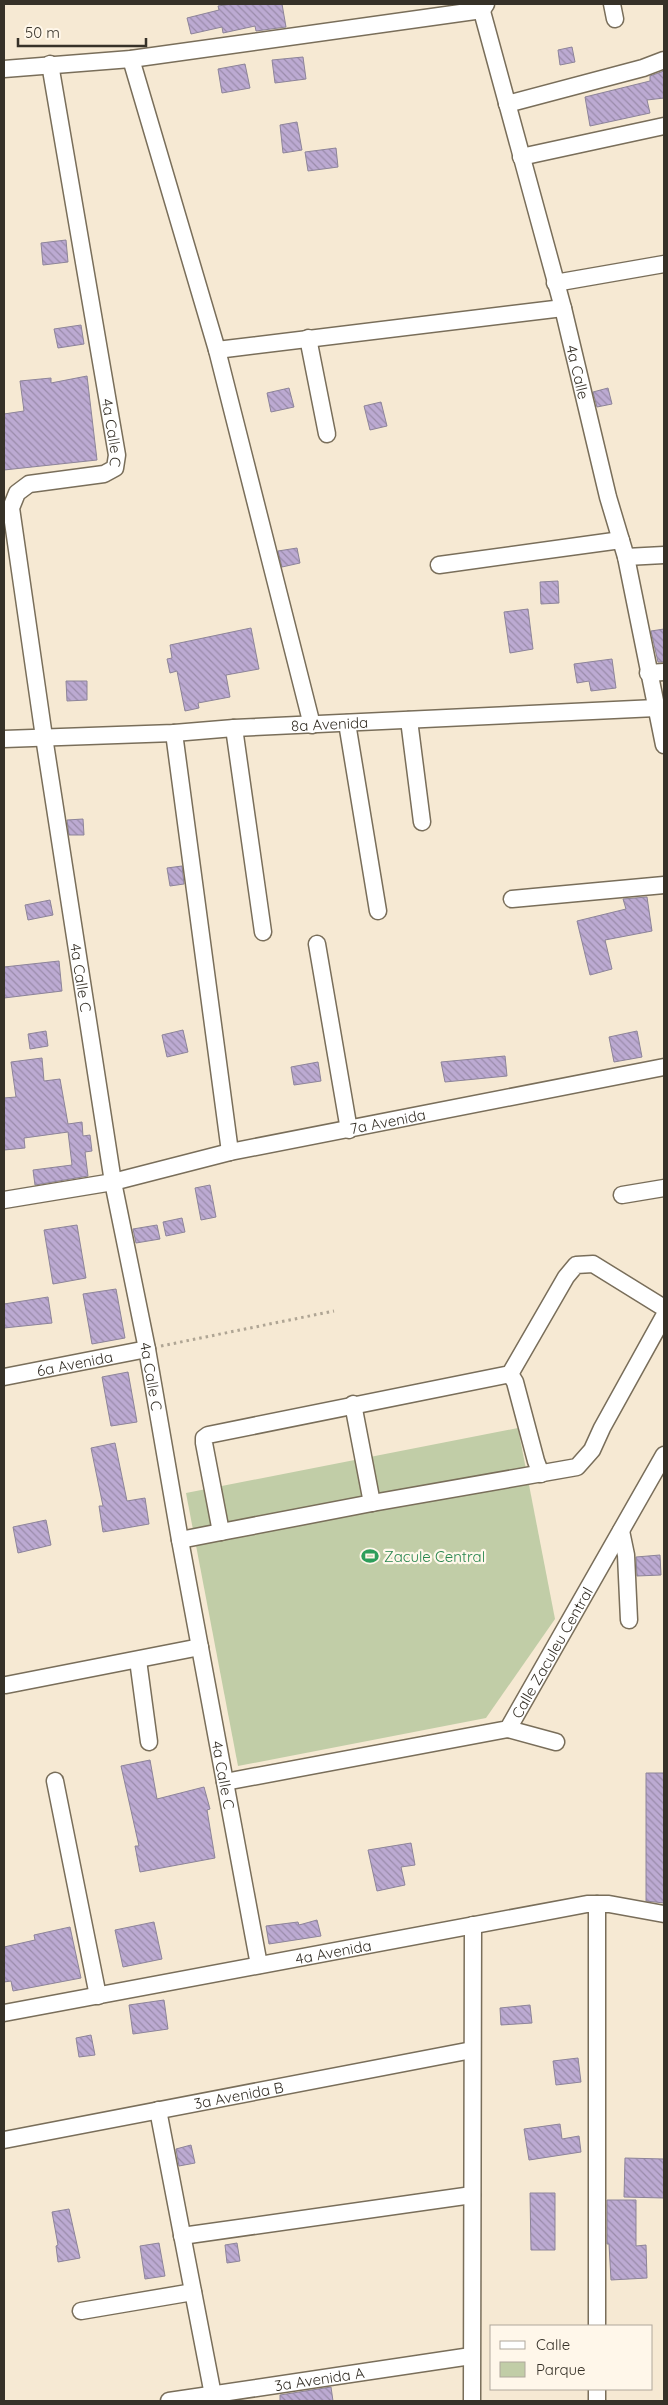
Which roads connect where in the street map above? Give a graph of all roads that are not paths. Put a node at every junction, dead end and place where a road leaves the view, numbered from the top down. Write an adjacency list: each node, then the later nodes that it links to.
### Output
1 (483, 6): 2 (street); 6 (street, 4a Calle)
2 (131, 59): 4 (street); 13 (street)
3 (664, 60): 6 (street)
4 (50, 64): 5 (street); 26 (street, 4a Calle C)
5 (4, 69)
6 (507, 104): 8 (street, 4a Calle)
7 (664, 126): 8 (street)
8 (521, 157): 10 (street, 4a Calle)
9 (664, 264): 10 (street)
10 (555, 283): 11 (street, 4a Calle)
11 (563, 308): 12 (street); 15 (street, 4a Calle)
12 (308, 338): 13 (street); 14 (street)
13 (217, 350): 23 (street)
14 (327, 434)
15 (621, 540): 17 (street, 4a Calle); 18 (street)
16 (664, 554): 17 (street)
17 (626, 557): 19 (street, 4a Calle)
18 (439, 565)
19 (656, 672): 20 (street, 4a Calle)
20 (656, 708): 21 (street, 8a Avenida); 28 (street, 4a Calle)
21 (408, 720): 22 (street, 8a Avenida); 29 (street)
22 (347, 723): 23 (street, 8a Avenida); 32 (street)
23 (312, 724): 24 (street, 8a Avenida)
24 (234, 728): 25 (street, 8a Avenida); 33 (street)
25 (174, 733): 26 (street, 8a Avenida); 37 (street)
26 (44, 737): 27 (street, 8a Avenida); 38 (street, 4a Calle C)
27 (4, 739)
28 (664, 745)
29 (422, 822)
30 (664, 885): 31 (street)
31 (512, 899)
32 (378, 911)
33 (263, 932)
34 (318, 944): 36 (street)
35 (664, 1067): 36 (street, 7a Avenida)
36 (349, 1130): 37 (street, 7a Avenida)
37 (230, 1152): 38 (street, 7a Avenida)
38 (113, 1182): 41 (street, 7a Avenida); 44 (street, 4a Calle C)
39 (664, 1188): 40 (street)
40 (622, 1196)
41 (4, 1200)
42 (664, 1308): 45 (street)
43 (664, 1316): 49 (street)
44 (148, 1349): 46 (street, 6a Avenida); 53 (street, 4a Calle C)
45 (510, 1374): 47 (street); 49 (street)
46 (4, 1377)
47 (353, 1404): 50 (street); 52 (street)
48 (664, 1455): 51 (street, Calle Zaculeu Central)
49 (541, 1474): 50 (street)
50 (372, 1503): 52 (street)
51 (621, 1530): 54 (street); 58 (street, Calle Zaculeu Central)
52 (221, 1532): 53 (street)
53 (180, 1540): 55 (street, 4a Calle C)
54 (629, 1620)
55 (200, 1647): 56 (street); 62 (street, 4a Calle C)
56 (138, 1660): 57 (street); 59 (street)
57 (6, 1686)
58 (508, 1729): 60 (street); 62 (street, Calle Zaculeu Central)
59 (149, 1742)
60 (556, 1742)
61 (55, 1781): 67 (street)
62 (225, 1782): 66 (street, 4a Calle C)
63 (597, 1904): 64 (street, 4a Avenida); 65 (street, 4a Avenida); 76 (street)
64 (664, 1914)
65 (473, 1925): 66 (street, 4a Avenida); 69 (street)
66 (259, 1966): 67 (street, 4a Avenida)
67 (98, 1996): 68 (street, 4a Avenida)
68 (4, 2013)
69 (472, 2050): 70 (street, 3a Avenida B); 72 (street)
70 (158, 2110): 71 (street, 3a Avenida B); 73 (street)
71 (4, 2140)
72 (472, 2195): 73 (street); 77 (street)
73 (182, 2236): 74 (street)
74 (193, 2292): 75 (street); 78 (street)
75 (81, 2311)
76 (598, 2325)
77 (471, 2356): 78 (street, 3a Avenida A); 80 (street)
78 (213, 2395): 79 (street, 3a Avenida A)
79 (170, 2401)
80 (472, 2401)

